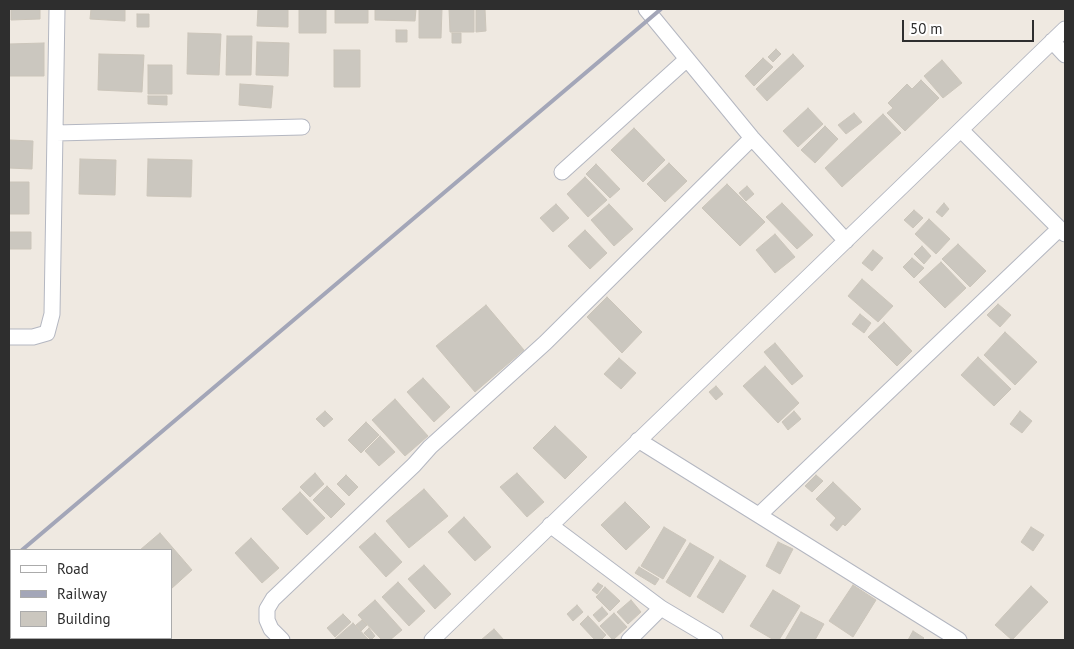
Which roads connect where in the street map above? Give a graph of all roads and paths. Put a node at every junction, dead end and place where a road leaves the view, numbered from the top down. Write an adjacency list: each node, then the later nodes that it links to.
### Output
1 (57, 9): 9 (street)
2 (646, 9): 6 (street)
3 (1065, 29): 4 (street)
4 (1052, 40): 5 (street); 8 (street)
5 (1065, 54)
6 (687, 59): 10 (street); 11 (street)
7 (302, 126): 9 (street)
8 (961, 130): 12 (street); 13 (street)
9 (56, 133): 14 (street)
10 (752, 138): 13 (street); 20 (street)
11 (562, 172)
12 (1062, 232): 16 (street)
13 (846, 242): 15 (street)
14 (9, 338)
15 (638, 440): 16 (street); 17 (street)
16 (759, 515): 19 (street)
17 (550, 525): 18 (street); 21 (street)
18 (662, 608): 22 (street); 23 (street)
19 (954, 639)
20 (282, 640)
21 (432, 640)
22 (629, 640)
23 (715, 640)

